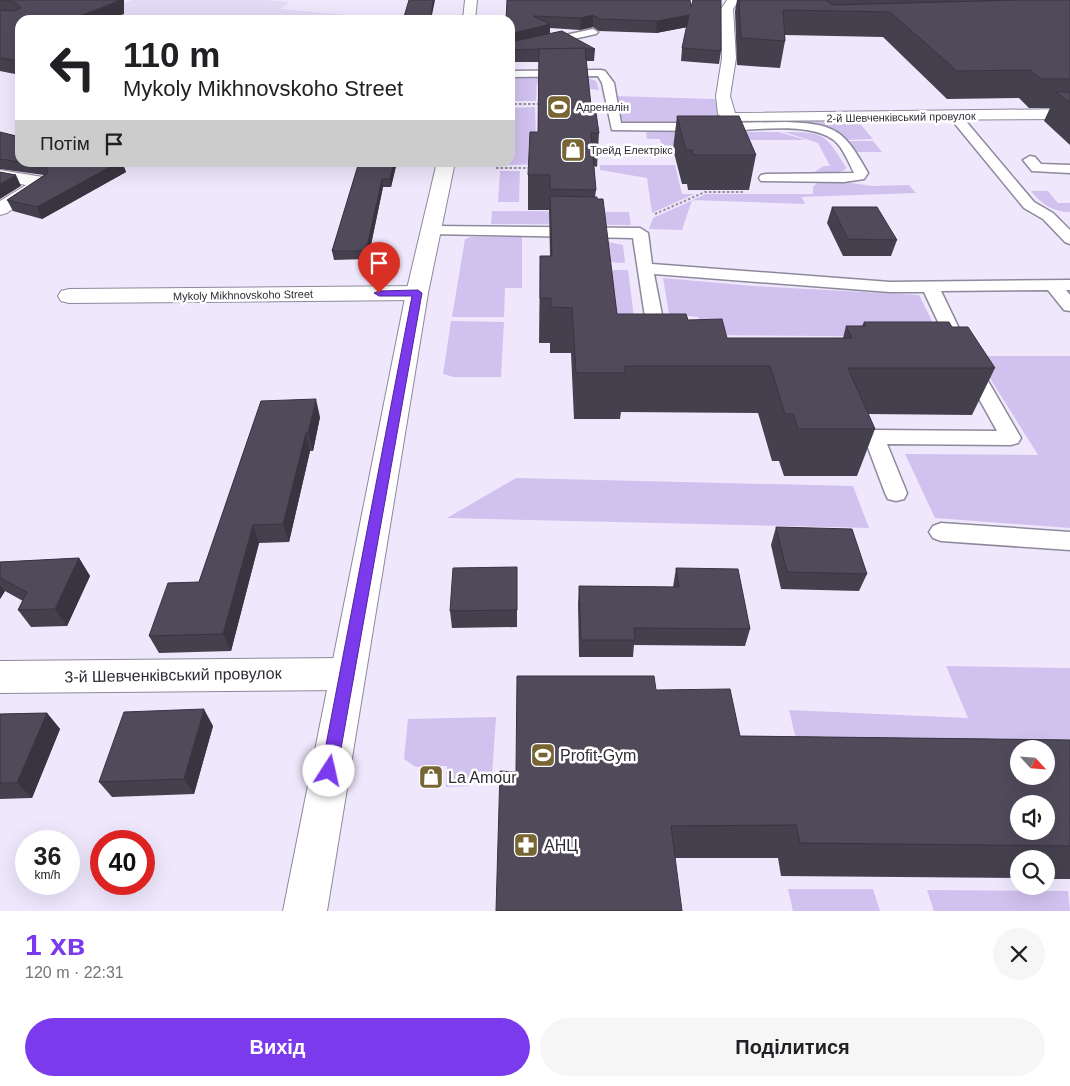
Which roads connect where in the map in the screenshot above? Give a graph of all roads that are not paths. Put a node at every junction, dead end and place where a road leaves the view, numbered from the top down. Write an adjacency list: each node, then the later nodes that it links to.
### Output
1 (470, 0): 3 (street)
2 (733, 0): 9 (street)
3 (469, 15)
4 (593, 32): 5 (lane)
5 (515, 49)
6 (515, 74): 9 (lane)
7 (1070, 114): 8 (street, 2-й Шевченківський провулок)
8 (954, 116): 9 (street, 2-й Шевченківський провулок); 16 (lane)
9 (728, 123): 14 (lane)
10 (1030, 160): 12 (lane)
11 (445, 167): 18 (street)
12 (1070, 169)
13 (0, 174): 15 (street)
14 (766, 178)
15 (0, 209)
16 (1048, 216): 17 (lane); 19 (lane)
17 (1070, 216)
18 (433, 231): 20 (lane); 23 (street)
19 (1070, 239)
20 (645, 268): 22 (lane); 26 (lane)
21 (1062, 285): 22 (lane); 25 (lane)
22 (930, 287): 27 (lane)
23 (418, 293): 24 (street, Mykoly Mikhnovskoho Street); 30 (street)
24 (69, 296)
25 (1070, 306)
26 (685, 330)
27 (896, 493)
28 (941, 532): 29 (lane)
29 (1070, 541)
30 (347, 674): 31 (street, 3-й Шевченківський провулок); 32 (street)
31 (0, 677)
32 (305, 911)

